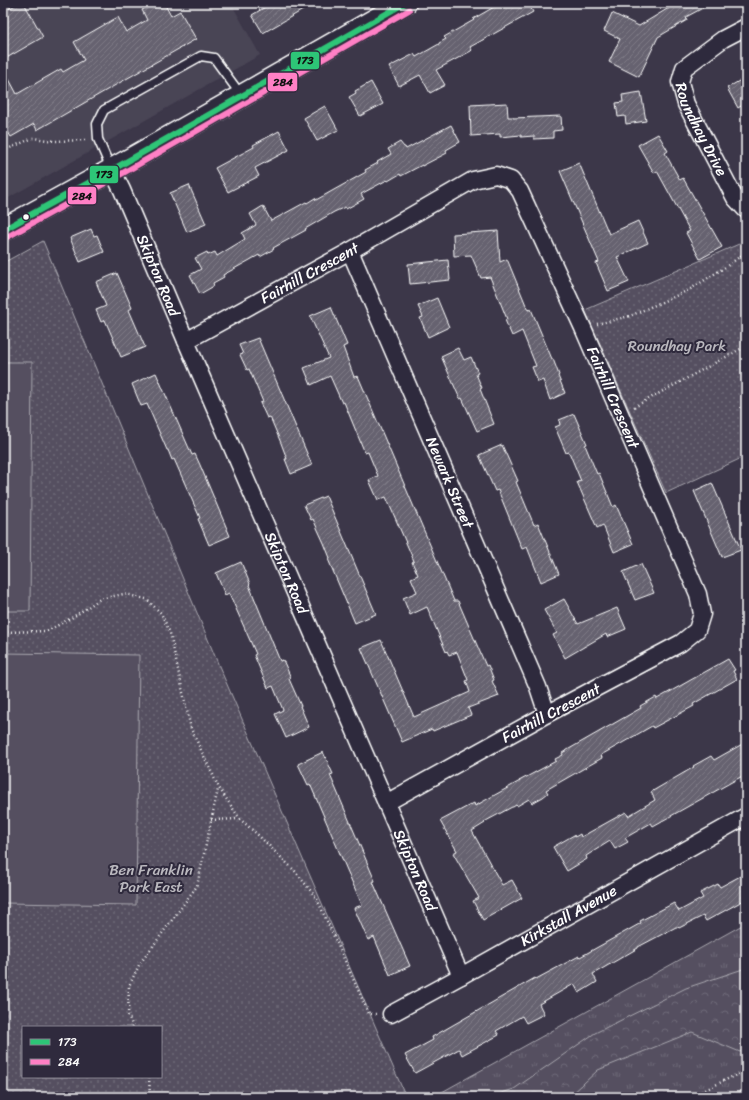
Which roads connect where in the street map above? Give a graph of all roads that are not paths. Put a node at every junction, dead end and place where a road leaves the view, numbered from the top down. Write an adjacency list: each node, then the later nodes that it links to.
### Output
1 (405, 3): 3 (street)
2 (746, 27): 5 (street, Roundhay Drive)
3 (241, 96): 4 (street); 4 (lane)
4 (112, 170): 6 (street); 8 (street, Skipton Road)
5 (746, 210)
6 (3, 230)
7 (350, 251): 8 (street, Fairhill Crescent); 9 (street, Newark Street); 9 (street, Fairhill Crescent)
8 (186, 341): 10 (street, Skipton Road)
9 (547, 714): 10 (street, Fairhill Crescent)
10 (386, 803): 12 (street, Skipton Road)
11 (746, 816): 12 (street, Kirkstall Avenue)
12 (461, 976): 13 (street, Kirkstall Avenue)
13 (391, 1014)

